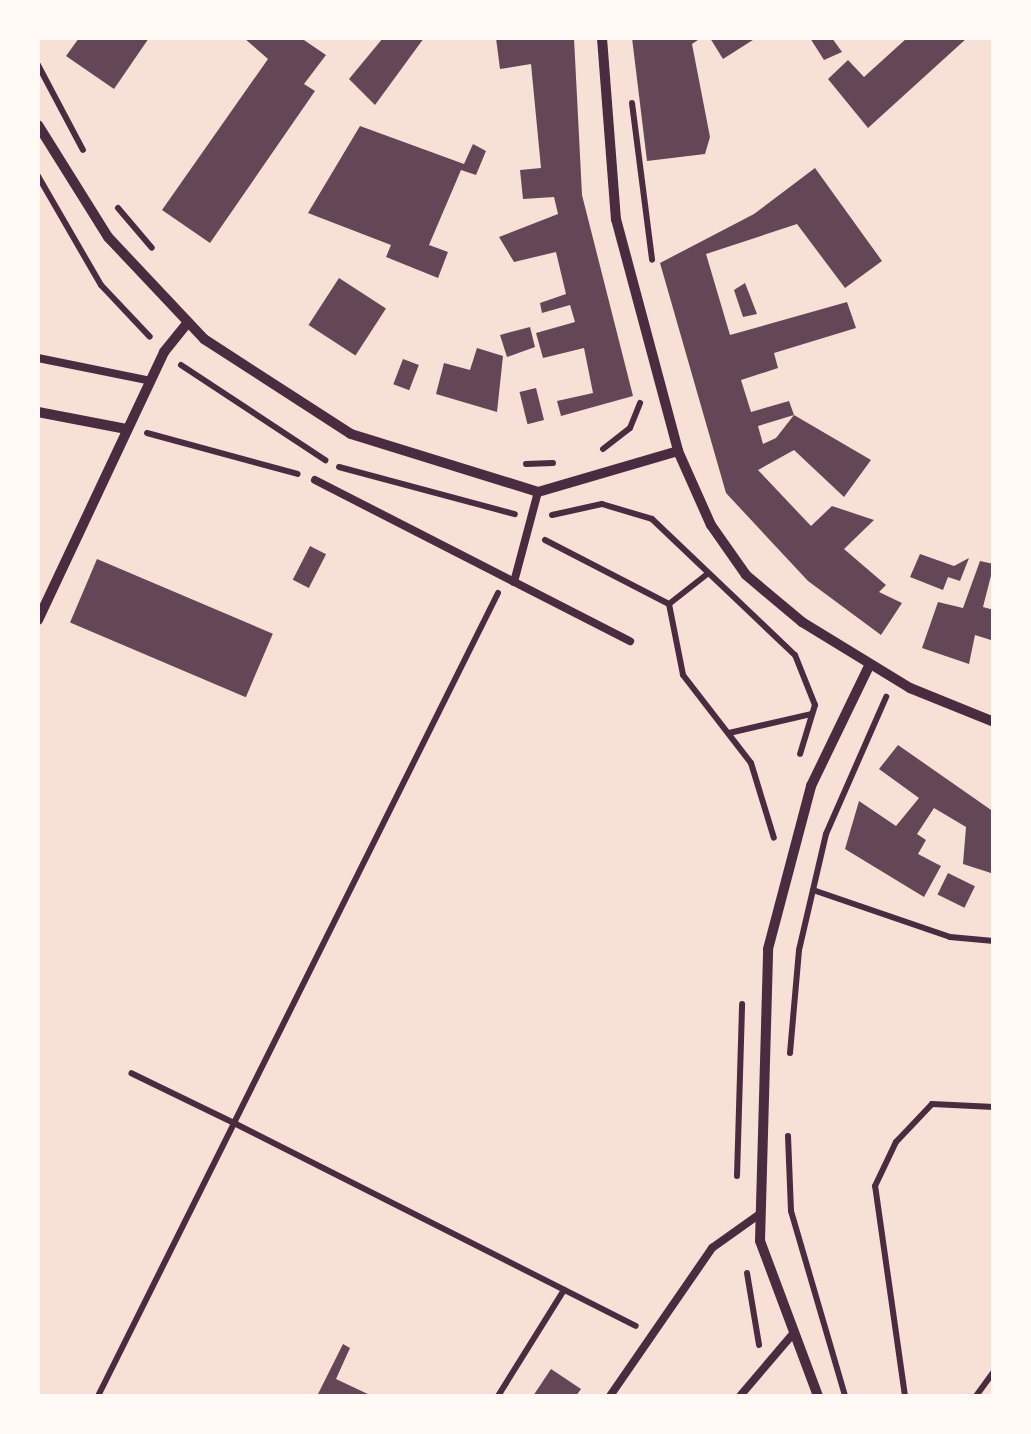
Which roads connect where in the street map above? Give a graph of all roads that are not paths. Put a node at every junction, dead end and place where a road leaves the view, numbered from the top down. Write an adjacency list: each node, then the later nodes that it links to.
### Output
1 (602, 38): 8 (street)
2 (38, 125): 3 (street)
3 (188, 322): 5 (street); 10 (street)
4 (38, 358): 5 (lane)
5 (151, 381): 7 (street)
6 (38, 412): 7 (street)
7 (126, 429): 12 (street)
8 (678, 451): 10 (street); 14 (street)
9 (315, 480): 11 (lane)
10 (538, 492): 11 (lane)
11 (510, 580): 13 (lane)
12 (38, 620)
13 (630, 641)
14 (868, 666): 15 (street); 16 (street)
15 (994, 722)
16 (761, 1213): 17 (street); 18 (lane)
17 (792, 1334): 19 (lane); 20 (street)
18 (610, 1396)
19 (740, 1396)
20 (818, 1396)

